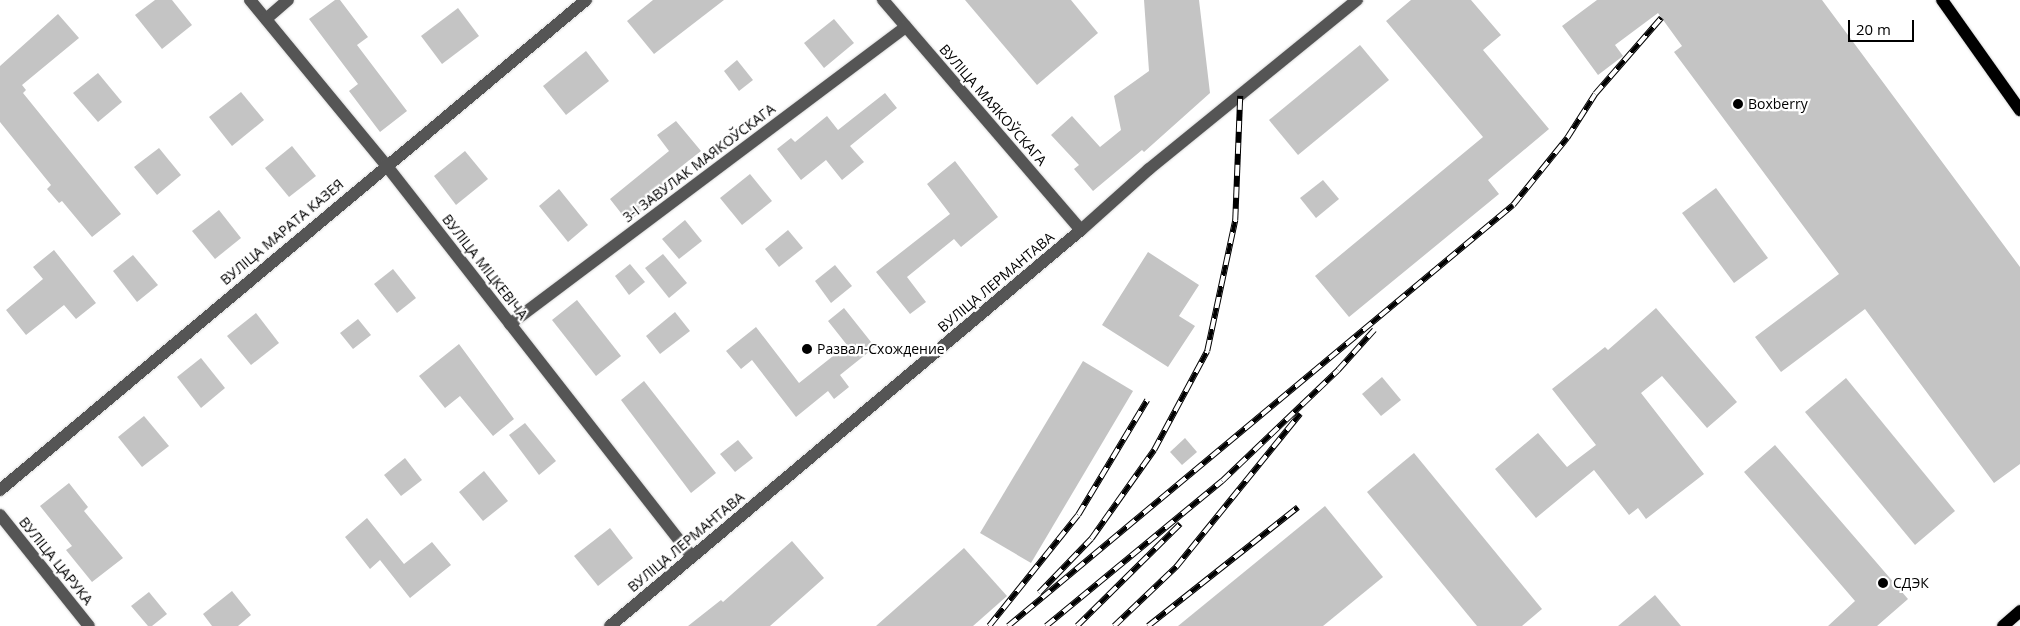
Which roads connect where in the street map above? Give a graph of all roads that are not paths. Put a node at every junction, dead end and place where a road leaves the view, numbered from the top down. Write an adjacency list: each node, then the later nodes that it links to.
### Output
1 (250, 0): 7 (street, ВУЛІЦА МІЦКЕВІЧА)
2 (288, 0): 7 (street)
3 (586, 0): 10 (street, ВУЛІЦА МАРАТА КАЗЕЯ)
4 (883, 0): 8 (street, ВУЛІЦА МАЯКОЎСКАГА)
5 (1357, 0): 11 (street, ВУЛІЦА ЛЕРМАНТАВА)
6 (1942, 0): 9 (main road)
7 (266, 19): 10 (street, ВУЛІЦА МІЦКЕВІЧА)
8 (906, 27): 11 (street, ВУЛІЦА МАЯКОЎСКАГА); 12 (street, 3-І ЗАВУЛАК МАЯКОЎСКАГА)
9 (2020, 110)
10 (386, 164): 12 (street, ВУЛІЦА МІЦКЕВІЧА); 13 (street, ВУЛІЦА МАРАТА КАЗЕЯ)
11 (1081, 230): 15 (street, ВУЛІЦА ЛЕРМАНТАВА)
12 (510, 324): 15 (street, ВУЛІЦА МІЦКЕВІЧА)
13 (0, 490)
14 (0, 515): 17 (street, ВУЛІЦА ЦАРУКА)
15 (692, 556): 18 (street, ВУЛІЦА ЛЕРМАНТАВА)
16 (2020, 611): 19 (main road)
17 (90, 626)
18 (610, 626)
19 (2003, 626)

